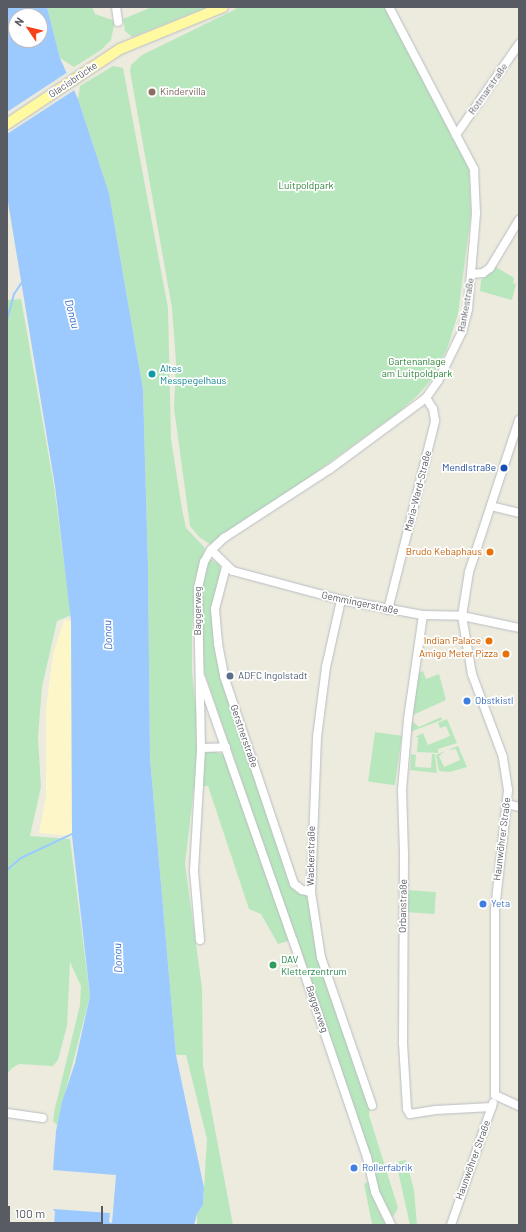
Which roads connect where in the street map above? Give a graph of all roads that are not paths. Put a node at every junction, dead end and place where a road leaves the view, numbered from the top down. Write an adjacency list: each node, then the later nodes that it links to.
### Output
1 (116, 7): 4 (street)
2 (223, 7): 6 (main road, Glacisbrücke)
3 (390, 7): 7 (street, Rankestraße)
4 (118, 22)
5 (519, 44): 7 (street, Rotmarstraße)
6 (7, 124)
7 (456, 135): 9 (street, Rankestraße)
8 (519, 220): 9 (street)
9 (472, 274): 10 (street, Rankestraße)
10 (426, 398): 15 (street, Rankestraße); 18 (street, Maria-Ward-Straße)
11 (519, 420): 12 (street, Haunwöhrer Straße)
12 (516, 441): 13 (street, Haunwöhrer Straße)
13 (491, 506): 14 (street); 20 (street, Haunwöhrer Straße)
14 (519, 513)
15 (211, 550): 16 (street, Gemmingerstraße); 22 (street, Baggerweg)
16 (226, 567): 17 (street, Gemmingerstraße); 27 (street, Gerstnerstraße)
17 (341, 600): 18 (street, Gemmingerstraße); 27 (street, Wackerstraße)
18 (388, 610): 19 (street, Gemmingerstraße)
19 (424, 615): 20 (street, Gemmingerstraße); 32 (street, Orbanstraße)
20 (462, 616): 21 (street, Gemmingerstraße); 25 (street, Haunwöhrer Straße)
21 (519, 628)
22 (200, 674): 23 (street, Baggerweg); 24 (street, Baggerweg)
23 (226, 747): 24 (street); 35 (street, Baggerweg)
24 (201, 748): 28 (street, Baggerweg)
25 (507, 804): 26 (street); 29 (street, Haunwöhrer Straße)
26 (519, 807)
27 (311, 892): 30 (street, Wackerstraße)
28 (200, 940)
29 (495, 1095): 31 (street); 32 (street, Haunwöhrer Straße)
30 (372, 1104)
31 (519, 1106)
32 (492, 1107): 36 (street, Haunwöhrer Straße)
33 (7, 1113): 34 (street)
34 (43, 1118)
35 (391, 1225)
36 (451, 1225)

